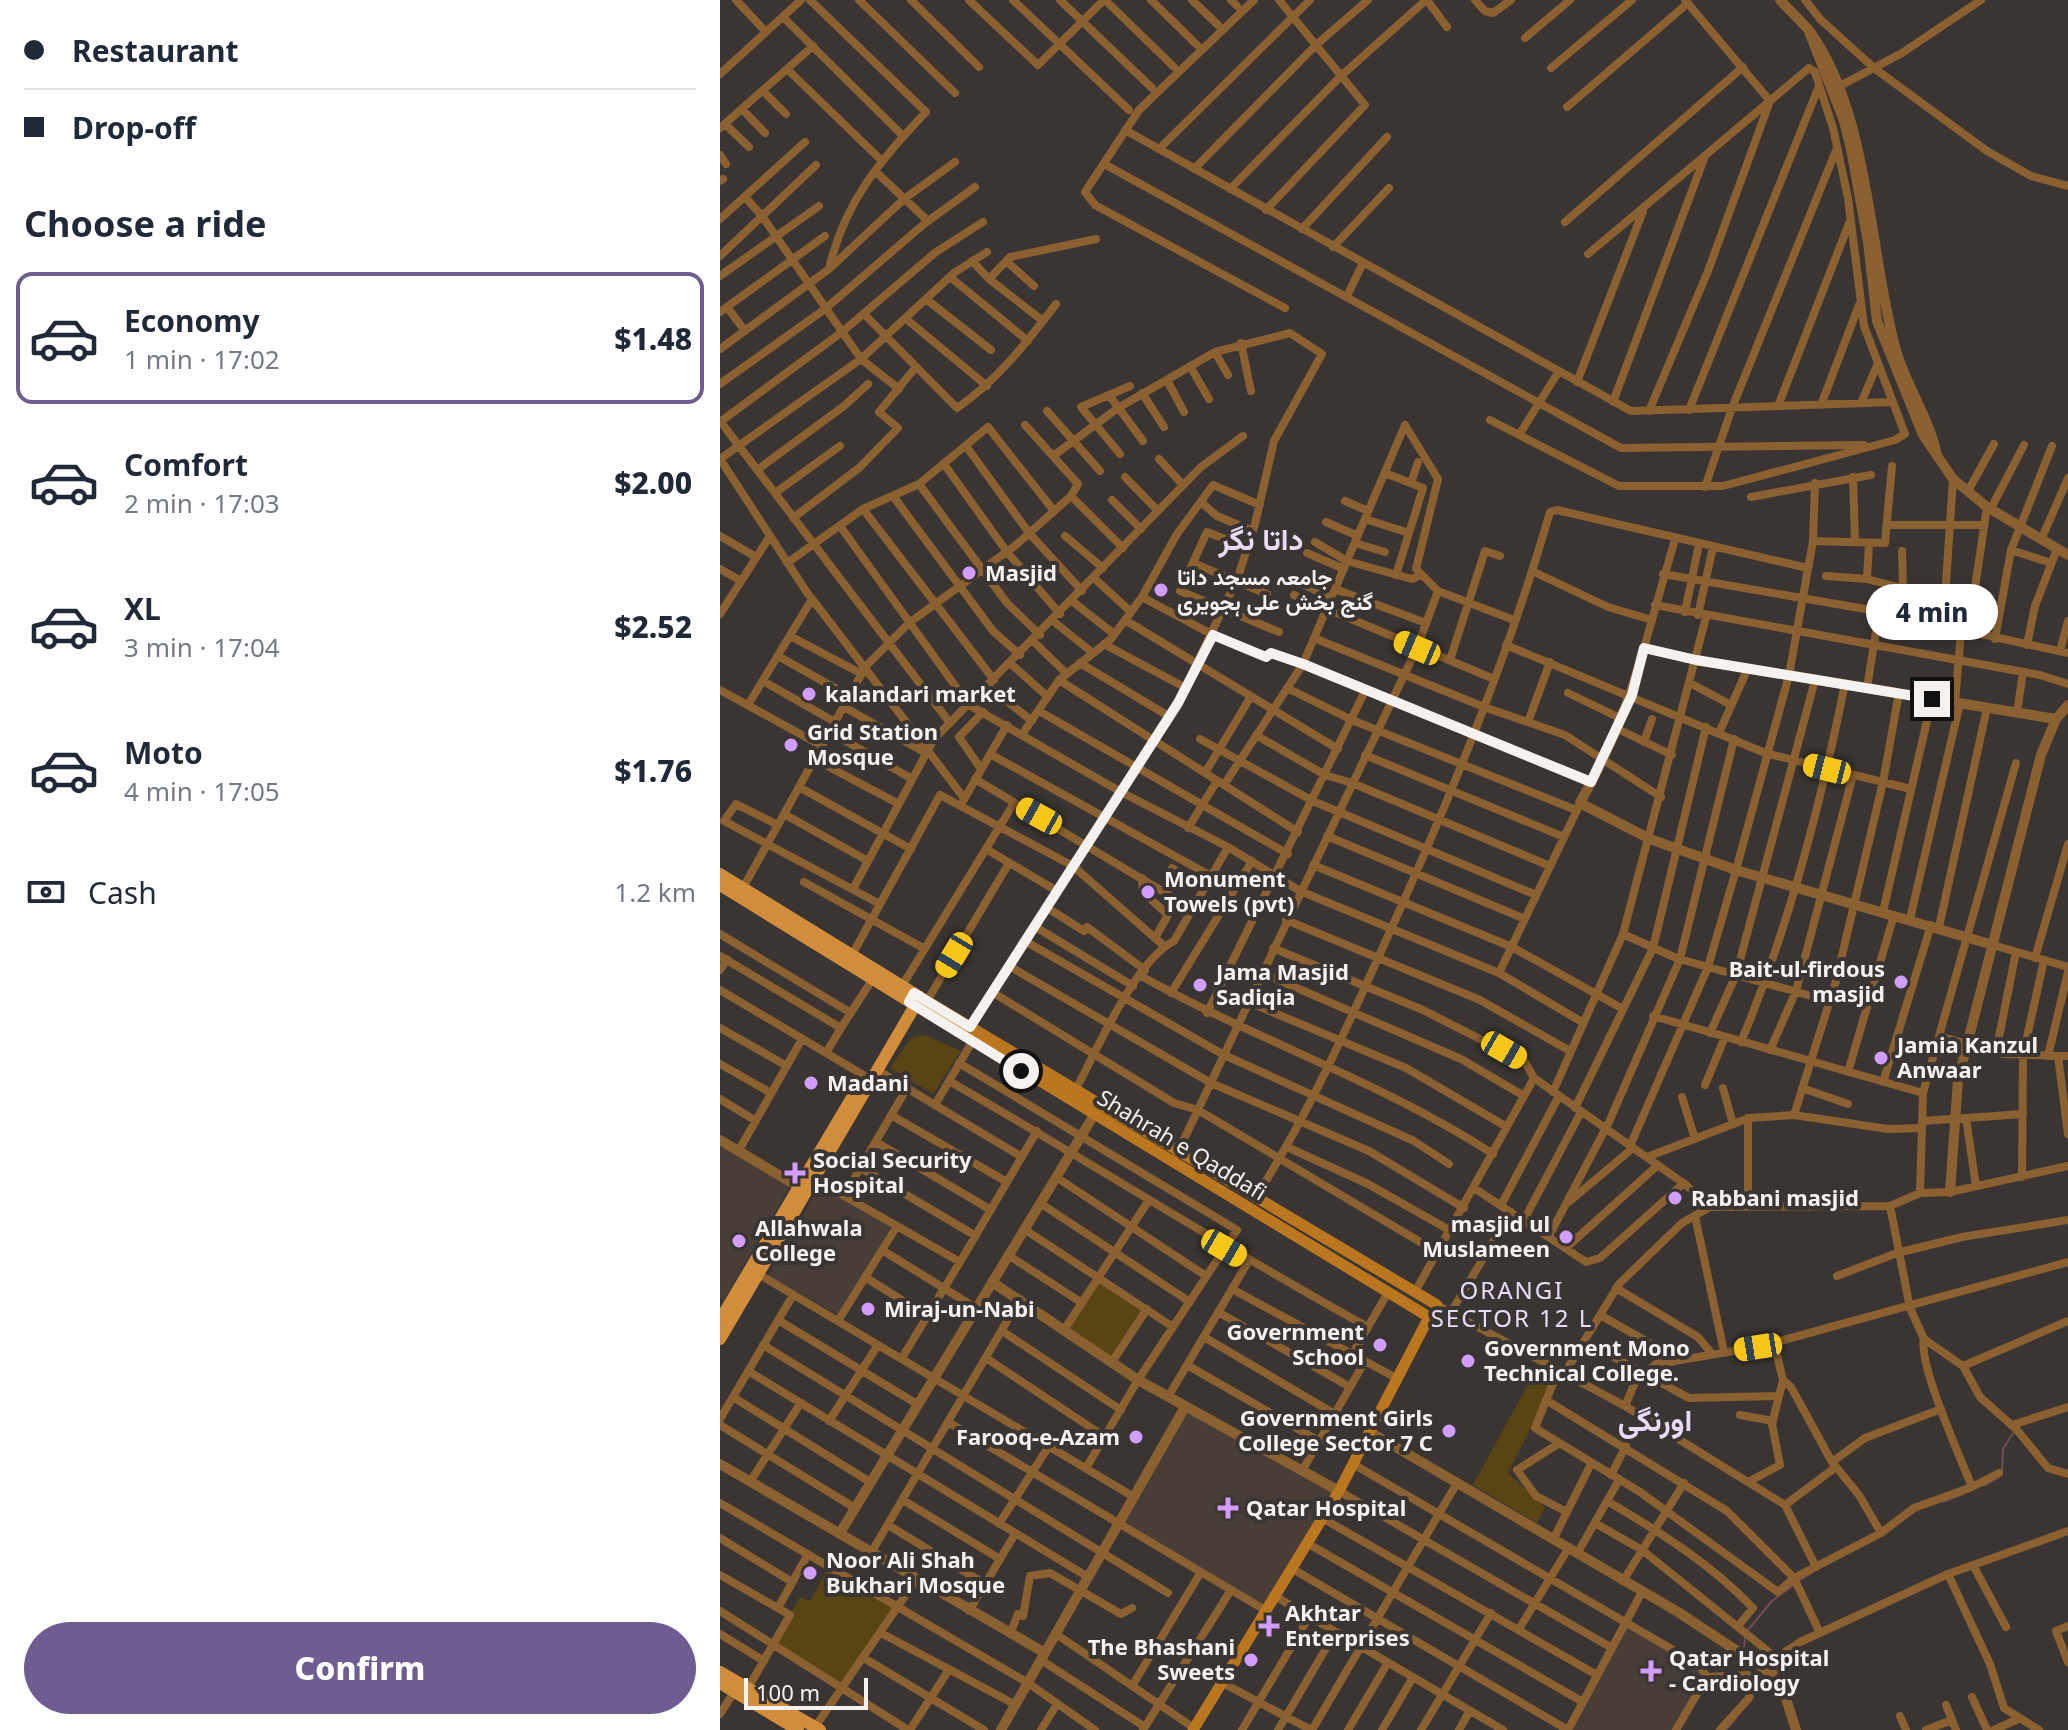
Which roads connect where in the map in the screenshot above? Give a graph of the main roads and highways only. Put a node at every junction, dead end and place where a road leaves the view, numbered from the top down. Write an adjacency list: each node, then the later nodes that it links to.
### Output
1 (720, 874): 3 (main road)
2 (720, 885): 3 (main road)
3 (914, 997): 4 (main road); 6 (main road, Shahrah e Qaddafi); 12 (main road, Shahrah e Qaddafi)
4 (755, 1272): 5 (main road); 8 (main road)
5 (724, 1303): 7 (main road)
6 (1437, 1305)
7 (720, 1320)
8 (720, 1339)
9 (720, 1672): 11 (main road)
10 (720, 1683): 13 (main road)
11 (817, 1728)
12 (1193, 1729)
13 (798, 1730)

